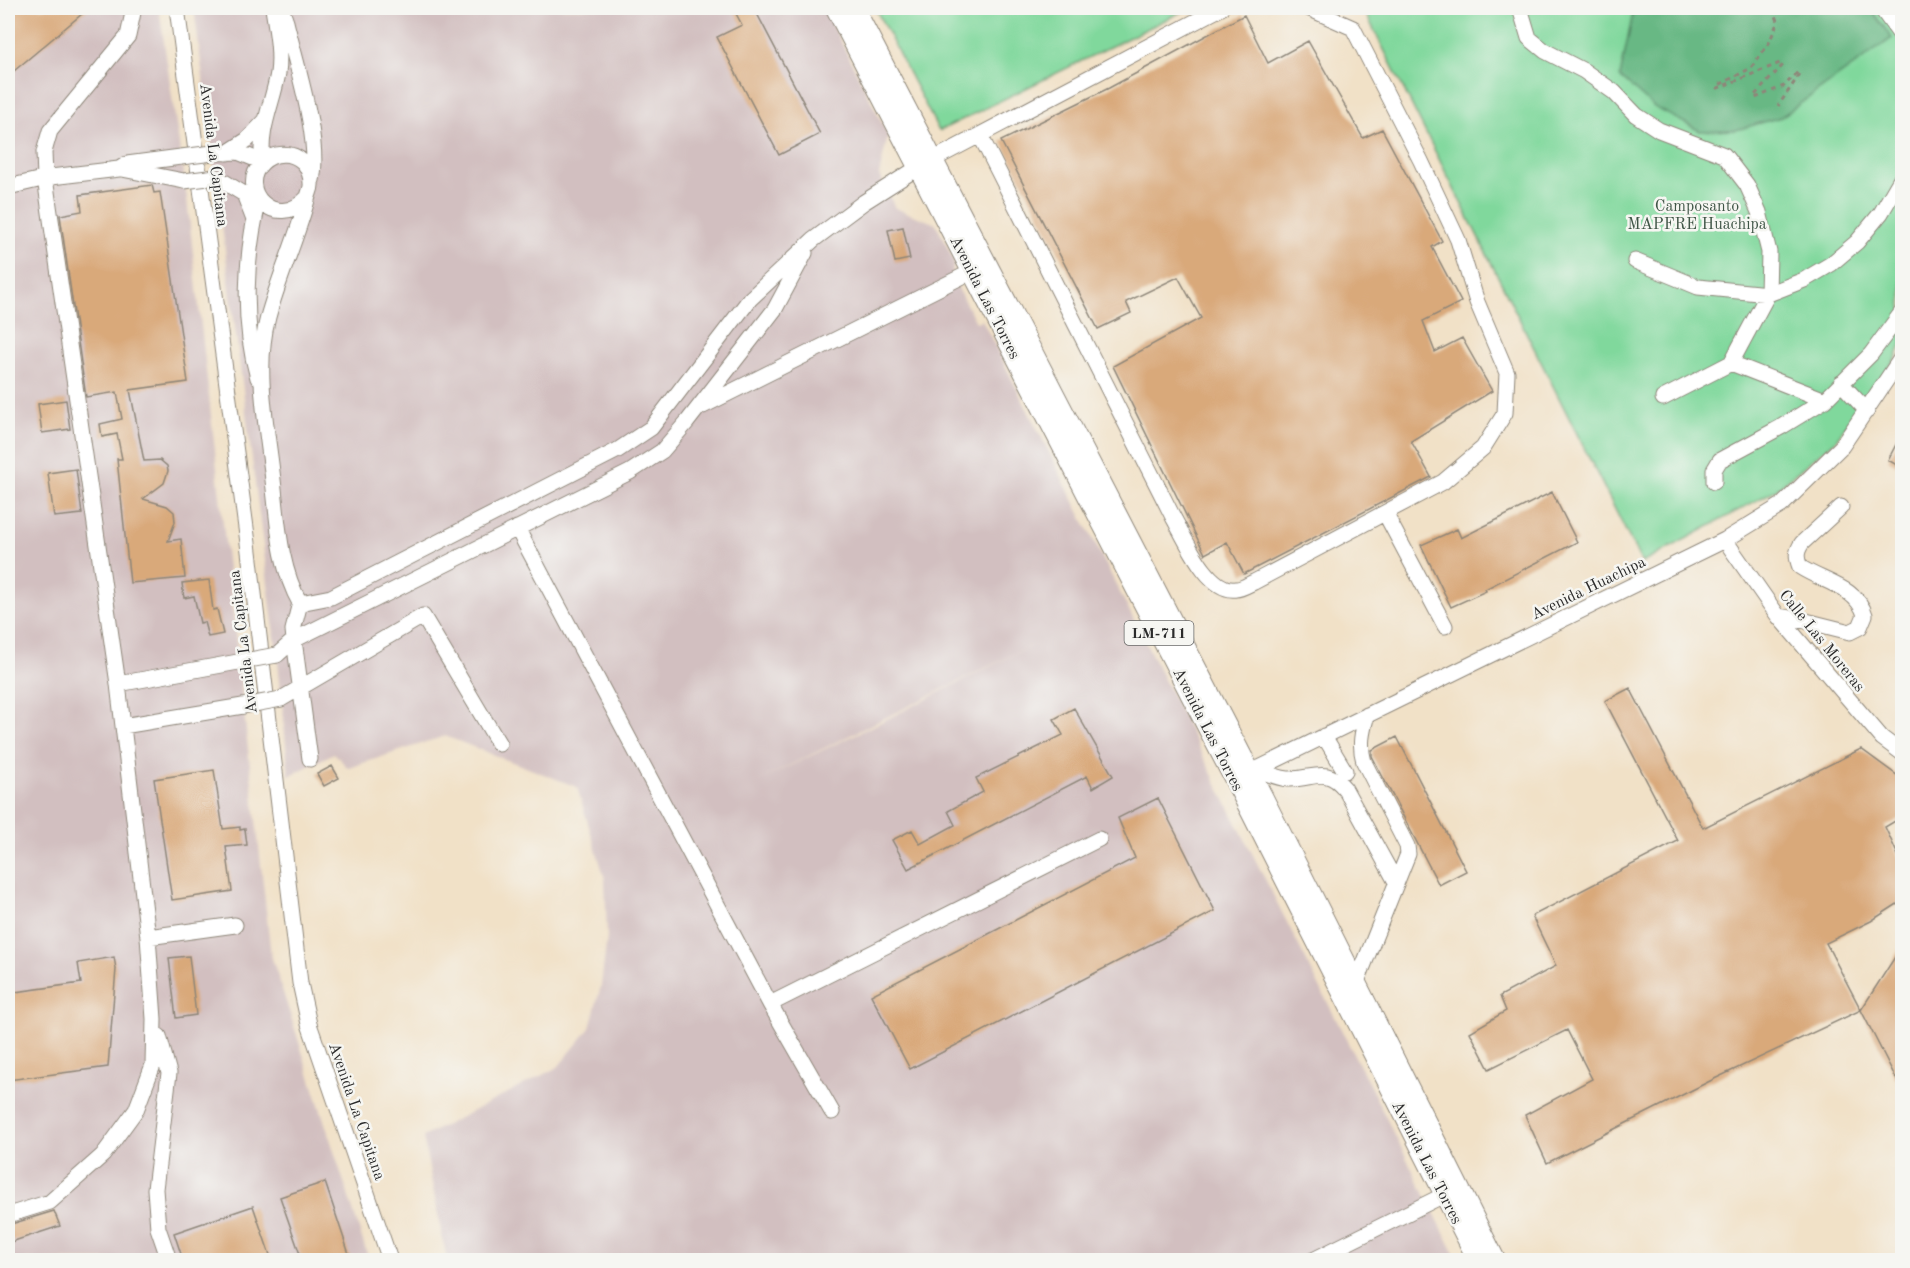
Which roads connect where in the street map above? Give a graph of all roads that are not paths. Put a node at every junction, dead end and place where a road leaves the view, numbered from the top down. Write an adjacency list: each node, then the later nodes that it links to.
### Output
1 (134, 8): 19 (street)
2 (177, 8): 67 (street, Avenida La Capitana)
3 (273, 8): 12 (street)
4 (281, 8): 21 (street)
5 (836, 8): 16 (main road, Avenida Las Torres / LM-711)
6 (1221, 8): 13 (street)
7 (1308, 8): 38 (street)
8 (1520, 8): 26 (street)
9 (1881, 8): 11 (street)
10 (859, 9): 16 (main road, Avenida Las Torres / LM-711)
11 (1902, 37)
12 (265, 121): 14 (street); 15 (street)
13 (980, 135): 16 (street); 38 (street)
14 (220, 153): 15 (street); 17 (street, bridge)
15 (263, 161): 21 (street); 22 (street)
16 (926, 163): 23 (street); 25 (main road, Avenida Las Torres / LM-711); 54 (main road, Avenida Las Torres / LM-711)
17 (119, 168): 19 (street); 22 (street, bridge)
18 (1902, 177): 26 (street)
19 (45, 178): 20 (street); 45 (street)
20 (8, 187)
21 (309, 191): 22 (street); 32 (street)
22 (254, 197): 32 (street)
23 (813, 240): 34 (street); 41 (street)
24 (1635, 261): 26 (street)
25 (973, 271): 34 (street); 54 (main road, Avenida Las Torres / LM-711)
26 (1768, 294): 29 (street)
27 (1902, 312): 30 (street)
28 (1902, 357): 35 (street, Avenida Huachipa)
29 (1731, 363): 31 (street); 33 (street)
30 (1841, 383): 33 (street); 35 (street)
31 (1663, 398)
32 (263, 399): 41 (street)
33 (1825, 400): 36 (street)
34 (697, 409): 39 (street)
35 (1867, 411): 40 (street, Avenida Huachipa)
36 (1714, 482)
37 (1840, 507): 42 (street)
38 (1385, 513): 43 (street)
39 (517, 528): 44 (street); 61 (street)
40 (1725, 540): 42 (street, Calle Las Moreras); 47 (street, Avenida Huachipa)
41 (300, 603): 44 (street)
42 (1778, 616): 51 (street, Calle Las Moreras)
43 (1445, 626)
44 (294, 640): 45 (street, bridge); 46 (street)
45 (118, 684): 48 (street)
46 (301, 688): 48 (street, bridge); 50 (street); 52 (street)
47 (1367, 715): 49 (street, Avenida Huachipa); 53 (street)
48 (123, 726): 59 (street)
49 (1324, 736): 54 (street, Avenida Huachipa); 55 (street)
50 (499, 744)
51 (1902, 753)
52 (310, 759)
53 (1364, 762): 55 (street); 57 (street)
54 (1247, 774): 55 (street); 60 (main road, Avenida Las Torres / LM-711); 64 (main road, Avenida Las Torres / LM-711)
55 (1339, 774): 57 (street)
56 (1099, 839): 61 (street)
57 (1396, 882): 60 (street)
58 (235, 925): 59 (street)
59 (148, 937): 62 (street)
60 (1356, 984): 64 (main road, Avenida Las Torres / LM-711)
61 (770, 1004): 63 (street)
62 (154, 1019): 65 (street); 66 (street)
63 (832, 1112)
64 (1451, 1191): 68 (street); 69 (main road, Avenida Las Torres / LM-711); 70 (main road, Avenida Las Torres / LM-711)
65 (8, 1215)
66 (169, 1260)
67 (390, 1260)
68 (1312, 1260)
69 (1478, 1260)
70 (1495, 1260)

